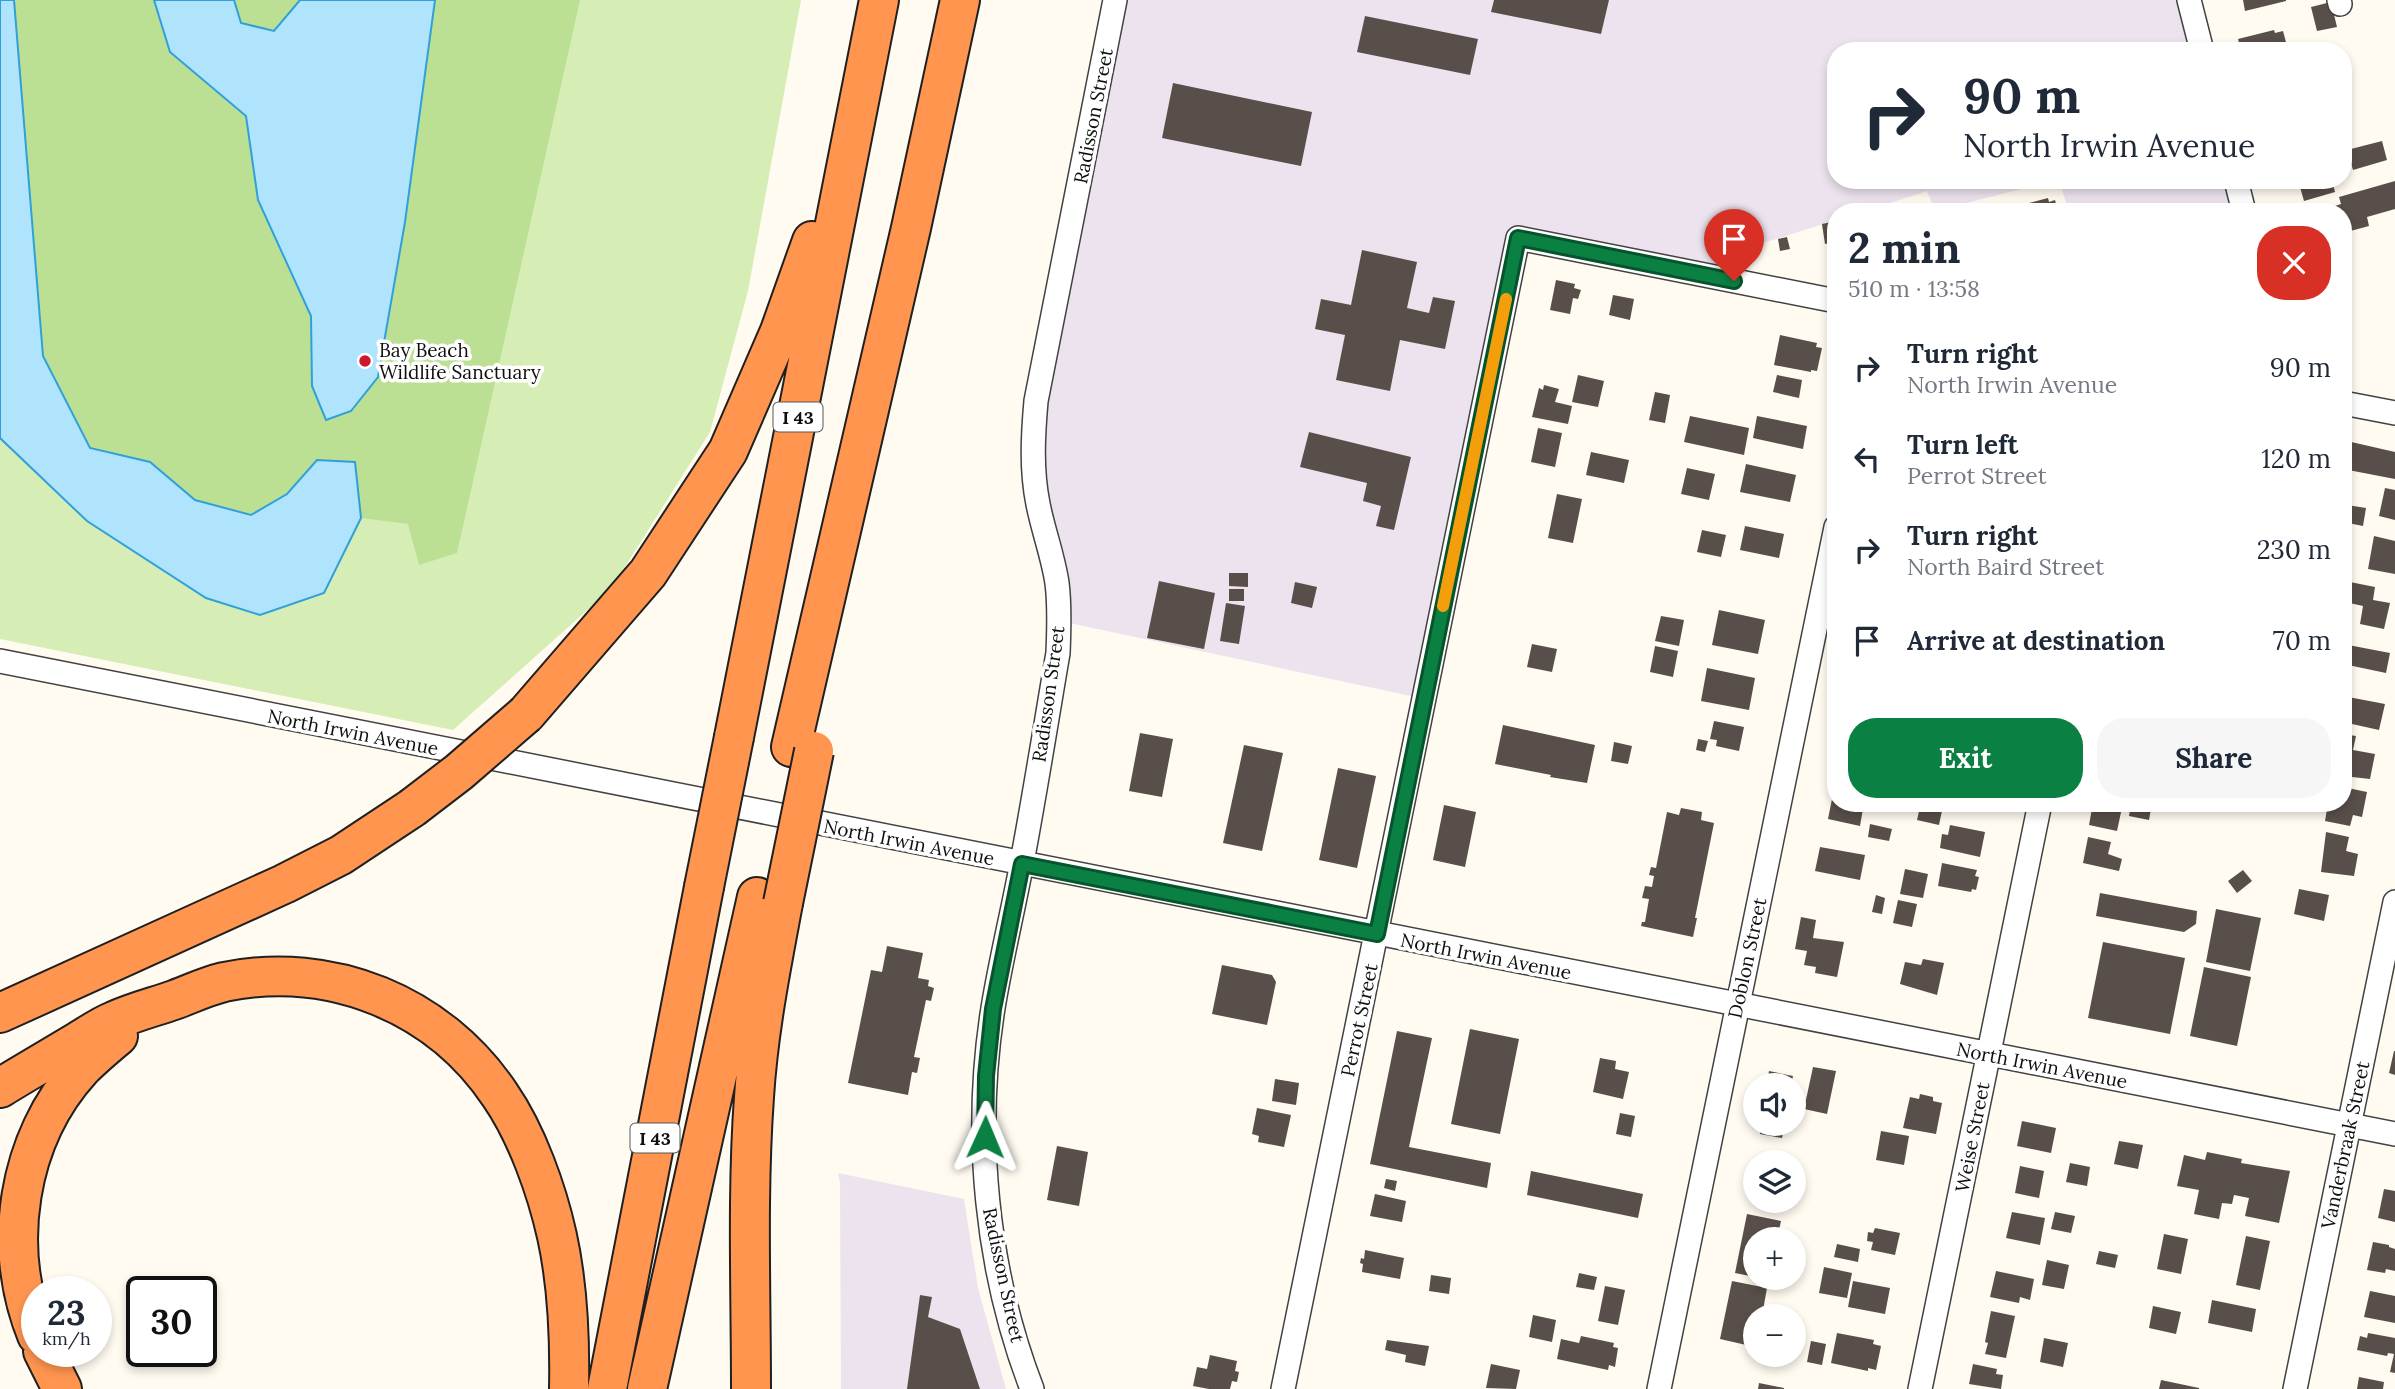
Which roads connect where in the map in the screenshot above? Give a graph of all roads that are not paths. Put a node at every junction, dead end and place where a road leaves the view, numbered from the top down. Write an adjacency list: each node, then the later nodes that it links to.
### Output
1 (879, 0): 6 (highway, I 43)
2 (960, 0): 14 (highway, I 43)
3 (1115, 0): 13 (street, Radisson Street)
4 (2189, 0): 5 (street)
5 (2200, 42)
6 (860, 97): 17 (highway, bridge); 30 (highway, I 43, bridge)
7 (1827, 299): 16 (street, Perrot Street)
8 (2352, 405): 9 (street)
9 (2395, 413)
10 (1827, 571): 20 (street, Doblon Street)
11 (0, 662): 13 (street, North Irwin Avenue)
12 (2038, 812): 22 (street, Weise Street)
13 (1022, 864): 16 (street, North Irwin Avenue); 33 (street, Radisson Street)
14 (770, 900): 31 (highway, I 43); 32 (highway)
15 (2395, 902): 24 (street, Vanderbraak Street)
16 (1377, 934): 20 (street, North Irwin Avenue); 34 (street, Perrot Street)
17 (64, 982): 19 (highway); 21 (highway)
18 (176, 999): 23 (highway); 26 (highway); 29 (highway)
19 (0, 1005)
20 (1738, 1005): 22 (street, North Irwin Avenue); 35 (street, Doblon Street)
21 (0, 1013)
22 (1989, 1055): 24 (street, North Irwin Avenue); 36 (street, Weise Street)
23 (0, 1088)
24 (2349, 1125): 25 (street, North Irwin Avenue); 37 (street, Vanderbraak Street)
25 (2395, 1134)
26 (21, 1285)
27 (51, 1367): 28 (highway)
28 (62, 1389)
29 (569, 1389)
30 (607, 1389)
31 (647, 1389)
32 (751, 1389)
33 (1032, 1389)
34 (1283, 1389)
35 (1660, 1389)
36 (1920, 1389)
37 (2295, 1389)

